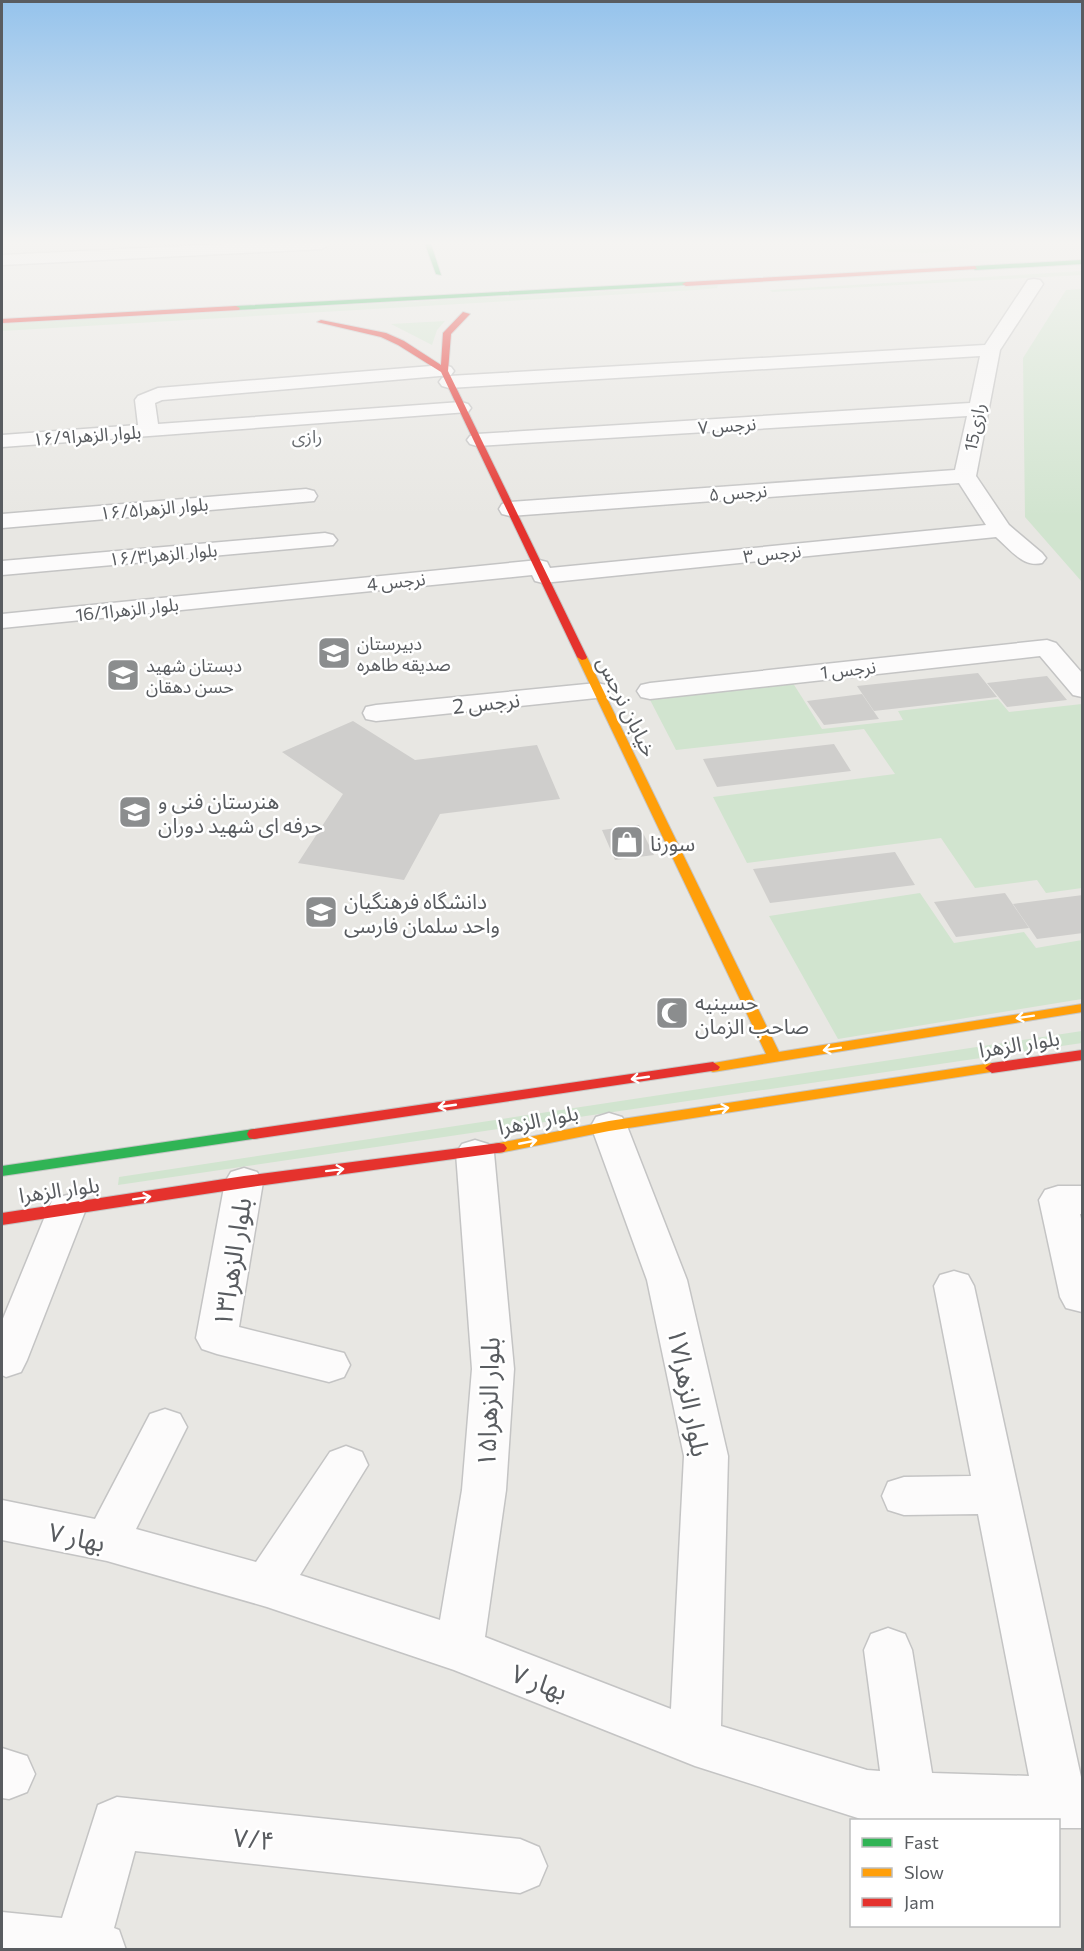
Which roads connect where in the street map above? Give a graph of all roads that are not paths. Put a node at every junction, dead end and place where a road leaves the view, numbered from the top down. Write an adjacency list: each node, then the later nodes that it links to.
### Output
1 (382, 335): 5 (main road)
2 (447, 335): 5 (main road)
3 (1002, 335): 4 (street, 15رازی)
4 (991, 350): 5 (street); 7 (street, 15رازی)
5 (447, 377): 6 (main road, خیابان نرجس); 8 (street)
6 (461, 408): 8 (street, بلوار الزهرا۱۶/۹); 9 (main road, خیابان نرجس)
7 (977, 409): 9 (street, نرجس ۷); 11 (street, 15رازی)
8 (149, 430): 10 (street, بلوار الزهرا۱۶/۹)
9 (477, 440): 13 (main road, خیابان نرجس)
10 (2, 441)
11 (965, 476): 13 (street, نرجس ۵); 15 (street, 15رازی)
12 (306, 496): 14 (street, بلوار الزهرا۱۶/۵)
13 (510, 509): 19 (main road, خیابان نرجس)
14 (2, 521)
15 (1000, 530): 17 (street, 15رازی); 19 (street, نرجس ۳)
16 (325, 540): 18 (street, بلوار الزهرا۱۶/۳)
17 (1034, 558)
18 (2, 568)
19 (541, 571): 20 (street, 4 نرجس); 23 (main road, خیابان نرجس)
20 (253, 596): 21 (street, بلوار الزهرا16/1)
21 (2, 621)
22 (1077, 677): 24 (street, 1 نرجس)
23 (597, 691): 25 (street, 2 نرجس); 28 (main road, خیابان نرجس)
24 (650, 691)
25 (376, 714)
26 (1083, 1008): 28 (main road, بلوار الزهرا, one-way to 28)
27 (1083, 1055): 29 (main road, بلوار الزهرا, one-way to 27)
28 (775, 1058): 31 (main road, بلوار الزهرا, one-way to 31)
29 (609, 1126): 30 (main road, بلوار الزهرا, one-way to 29); 50 (street, بلوار الزهرا۱۷)
30 (475, 1153): 32 (main road, بلوار الزهرا, one-way to 30); 48 (street, بلوار الزهرا۱۵)
31 (2, 1171)
32 (244, 1182): 35 (main road, بلوار الزهرا, one-way to 32); 40 (street, بلوار الزهرا۱۳)
33 (105, 1185): 35 (main road)
34 (1083, 1200): 38 (street)
35 (84, 1207): 36 (main road, بلوار الزهرا); 39 (street)
36 (2, 1219)
37 (954, 1286): 43 (street)
38 (1080, 1297)
39 (6, 1360)
40 (329, 1365)
41 (165, 1427): 46 (street)
42 (346, 1465): 47 (street)
43 (995, 1495): 44 (street); 52 (street)
44 (904, 1496)
45 (2, 1520): 46 (street, بهار ۷)
46 (107, 1541): 47 (street, بهار ۷)
47 (267, 1586): 48 (street, بهار ۷)
48 (459, 1649): 50 (street, بهار ۷)
49 (888, 1650): 51 (street)
50 (695, 1742): 51 (street, بهار ۷)
51 (910, 1798): 52 (street, بهار ۷)
52 (1071, 1803)
53 (520, 1866): 55 (street, ۷/۴)
54 (2, 1939): 55 (street)
55 (90, 1948)

